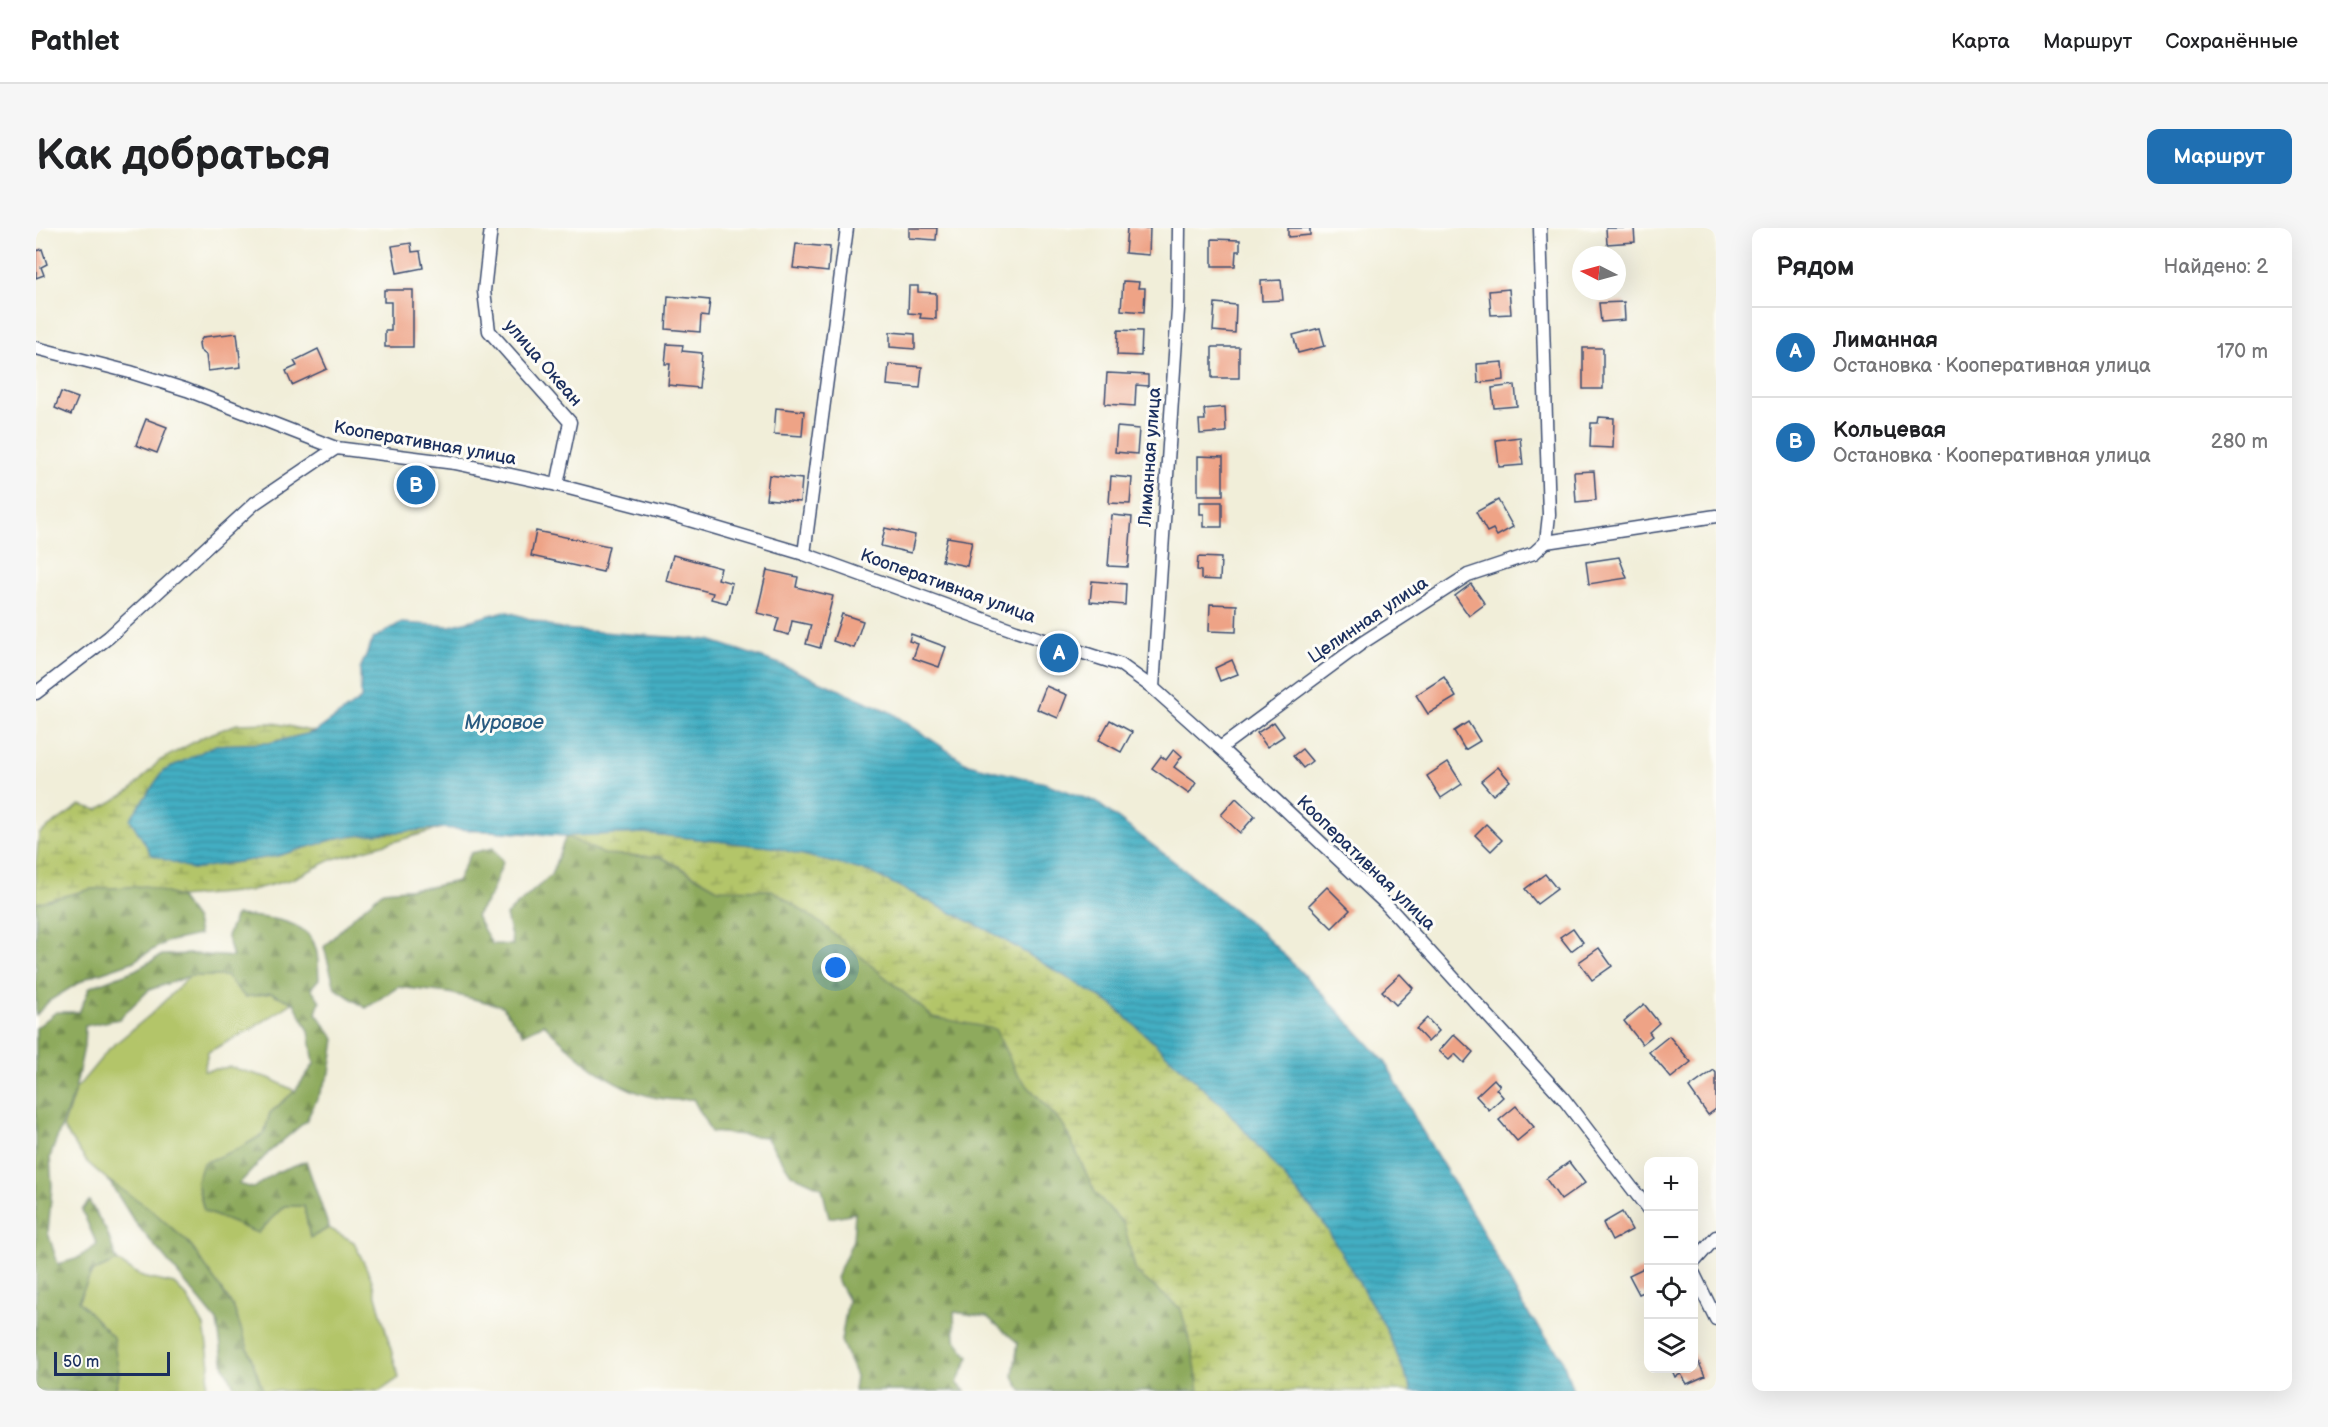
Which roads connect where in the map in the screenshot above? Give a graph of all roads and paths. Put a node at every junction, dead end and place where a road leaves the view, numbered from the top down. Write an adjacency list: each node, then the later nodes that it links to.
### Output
1 (491, 228): 7 (street, улица Океан)
2 (847, 228): 10 (street)
3 (1179, 228): 11 (street, Лиманная улица)
4 (1540, 228): 9 (street)
5 (36, 348): 6 (street, Кооперативная улица)
6 (336, 448): 7 (street, Кооперативная улица); 12 (street)
7 (557, 485): 10 (street, Кооперативная улица)
8 (1716, 516): 9 (street, Целинная улица)
9 (1546, 542): 13 (street, Целинная улица)
10 (804, 554): 11 (street, Кооперативная улица)
11 (1154, 688): 13 (street, Кооперативная улица)
12 (36, 693)
13 (1220, 748): 14 (street, Кооперативная улица)
14 (1644, 1204)
15 (1716, 1237): 16 (street)
16 (1698, 1257)
17 (1698, 1282): 18 (street)
18 (1716, 1319)

